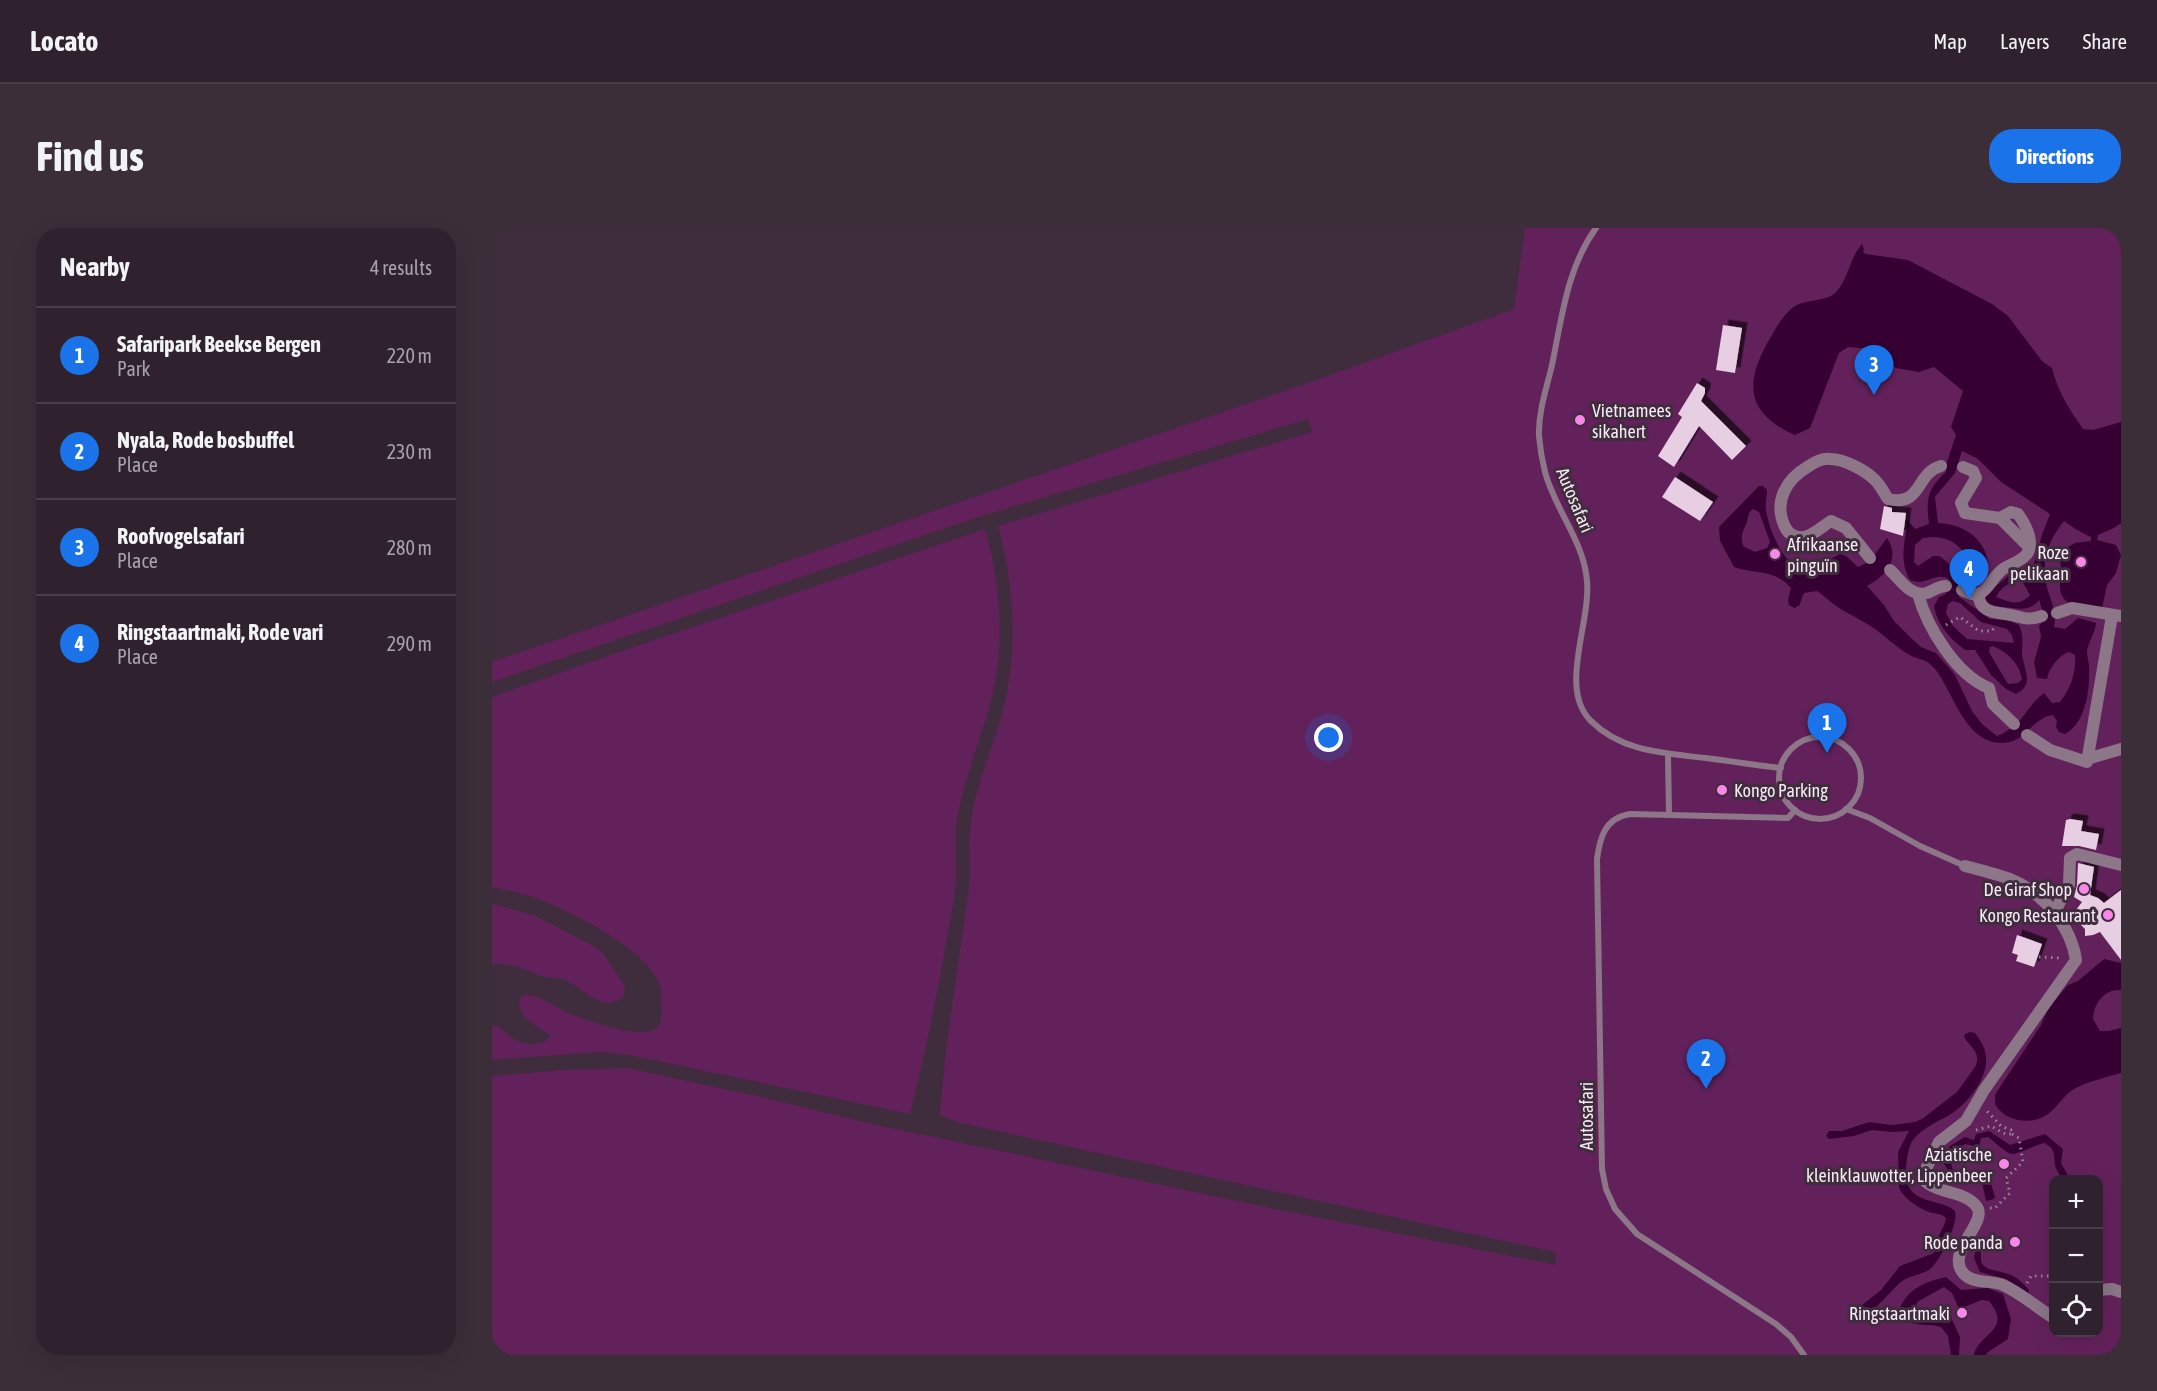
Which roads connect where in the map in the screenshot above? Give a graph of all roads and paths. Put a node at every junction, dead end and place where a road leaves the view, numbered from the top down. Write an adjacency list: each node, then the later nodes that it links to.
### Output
1 (1596, 228): 18 (lane, Autosafari)
2 (1941, 466): 4 (street)
3 (1963, 467): 9 (street)
4 (1870, 558)
5 (1890, 570): 8 (street)
6 (1946, 586): 8 (street)
7 (1962, 590): 9 (street)
8 (1918, 594): 15 (street)
9 (1978, 594): 11 (street)
10 (2058, 613): 12 (street)
11 (2042, 616)
12 (2116, 616): 19 (street)
13 (1952, 621): 14 (path)
14 (1994, 627)
15 (2014, 724)
16 (2027, 735): 19 (street)
17 (2121, 749): 19 (street)
18 (1668, 754): 20 (lane, Autosafari); 23 (lane)
19 (2088, 759)
20 (1781, 768): 21 (lane); 22 (lane)
21 (1846, 809): 22 (lane); 25 (lane)
22 (1796, 810): 23 (lane)
23 (1668, 814): 38 (lane, Autosafari)
24 (2121, 865): 26 (street)
25 (1965, 866): 26 (street)
26 (2054, 913): 28 (street)
27 (2039, 957): 28 (path)
28 (2076, 960): 29 (street)
29 (1982, 1094): 30 (path); 37 (street)
30 (2012, 1134): 31 (path); 32 (path)
31 (1972, 1136)
32 (1988, 1209)
33 (2049, 1275): 34 (path)
34 (2026, 1290)
35 (2103, 1290): 36 (street)
36 (2121, 1292)
37 (2049, 1315)
38 (1804, 1355)

